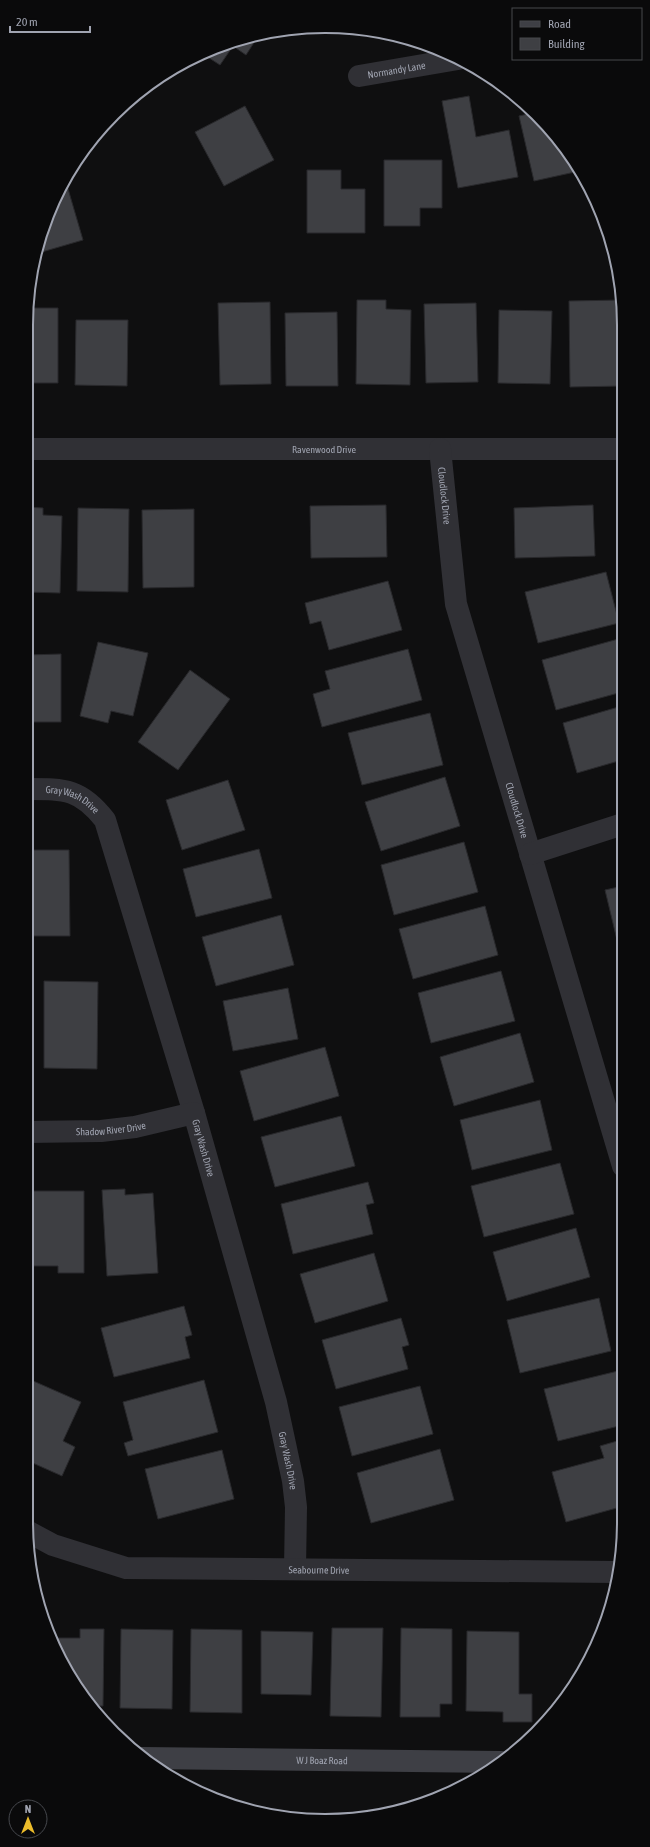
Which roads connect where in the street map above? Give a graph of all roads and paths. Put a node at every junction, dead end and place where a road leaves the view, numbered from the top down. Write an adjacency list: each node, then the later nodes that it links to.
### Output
1 (449, 61): 2 (street, Normandy Lane)
2 (359, 76)
3 (33, 449): 4 (street, Ravenwood Drive)
4 (440, 449): 5 (street, Ravenwood Drive); 8 (street, Cloudlock Drive)
5 (617, 449)
6 (33, 789): 9 (street, Gray Wash Drive)
7 (617, 826): 8 (street)
8 (530, 854): 11 (street, Cloudlock Drive)
9 (194, 1113): 10 (street, Shadow River Drive); 13 (street, Gray Wash Drive)
10 (33, 1132)
11 (617, 1146)
12 (34, 1535): 13 (street, Seabourne Drive)
13 (295, 1570): 14 (street, Seabourne Drive)
14 (612, 1572)
15 (153, 1758): 16 (main road, W J Boaz Road)
16 (492, 1762)

